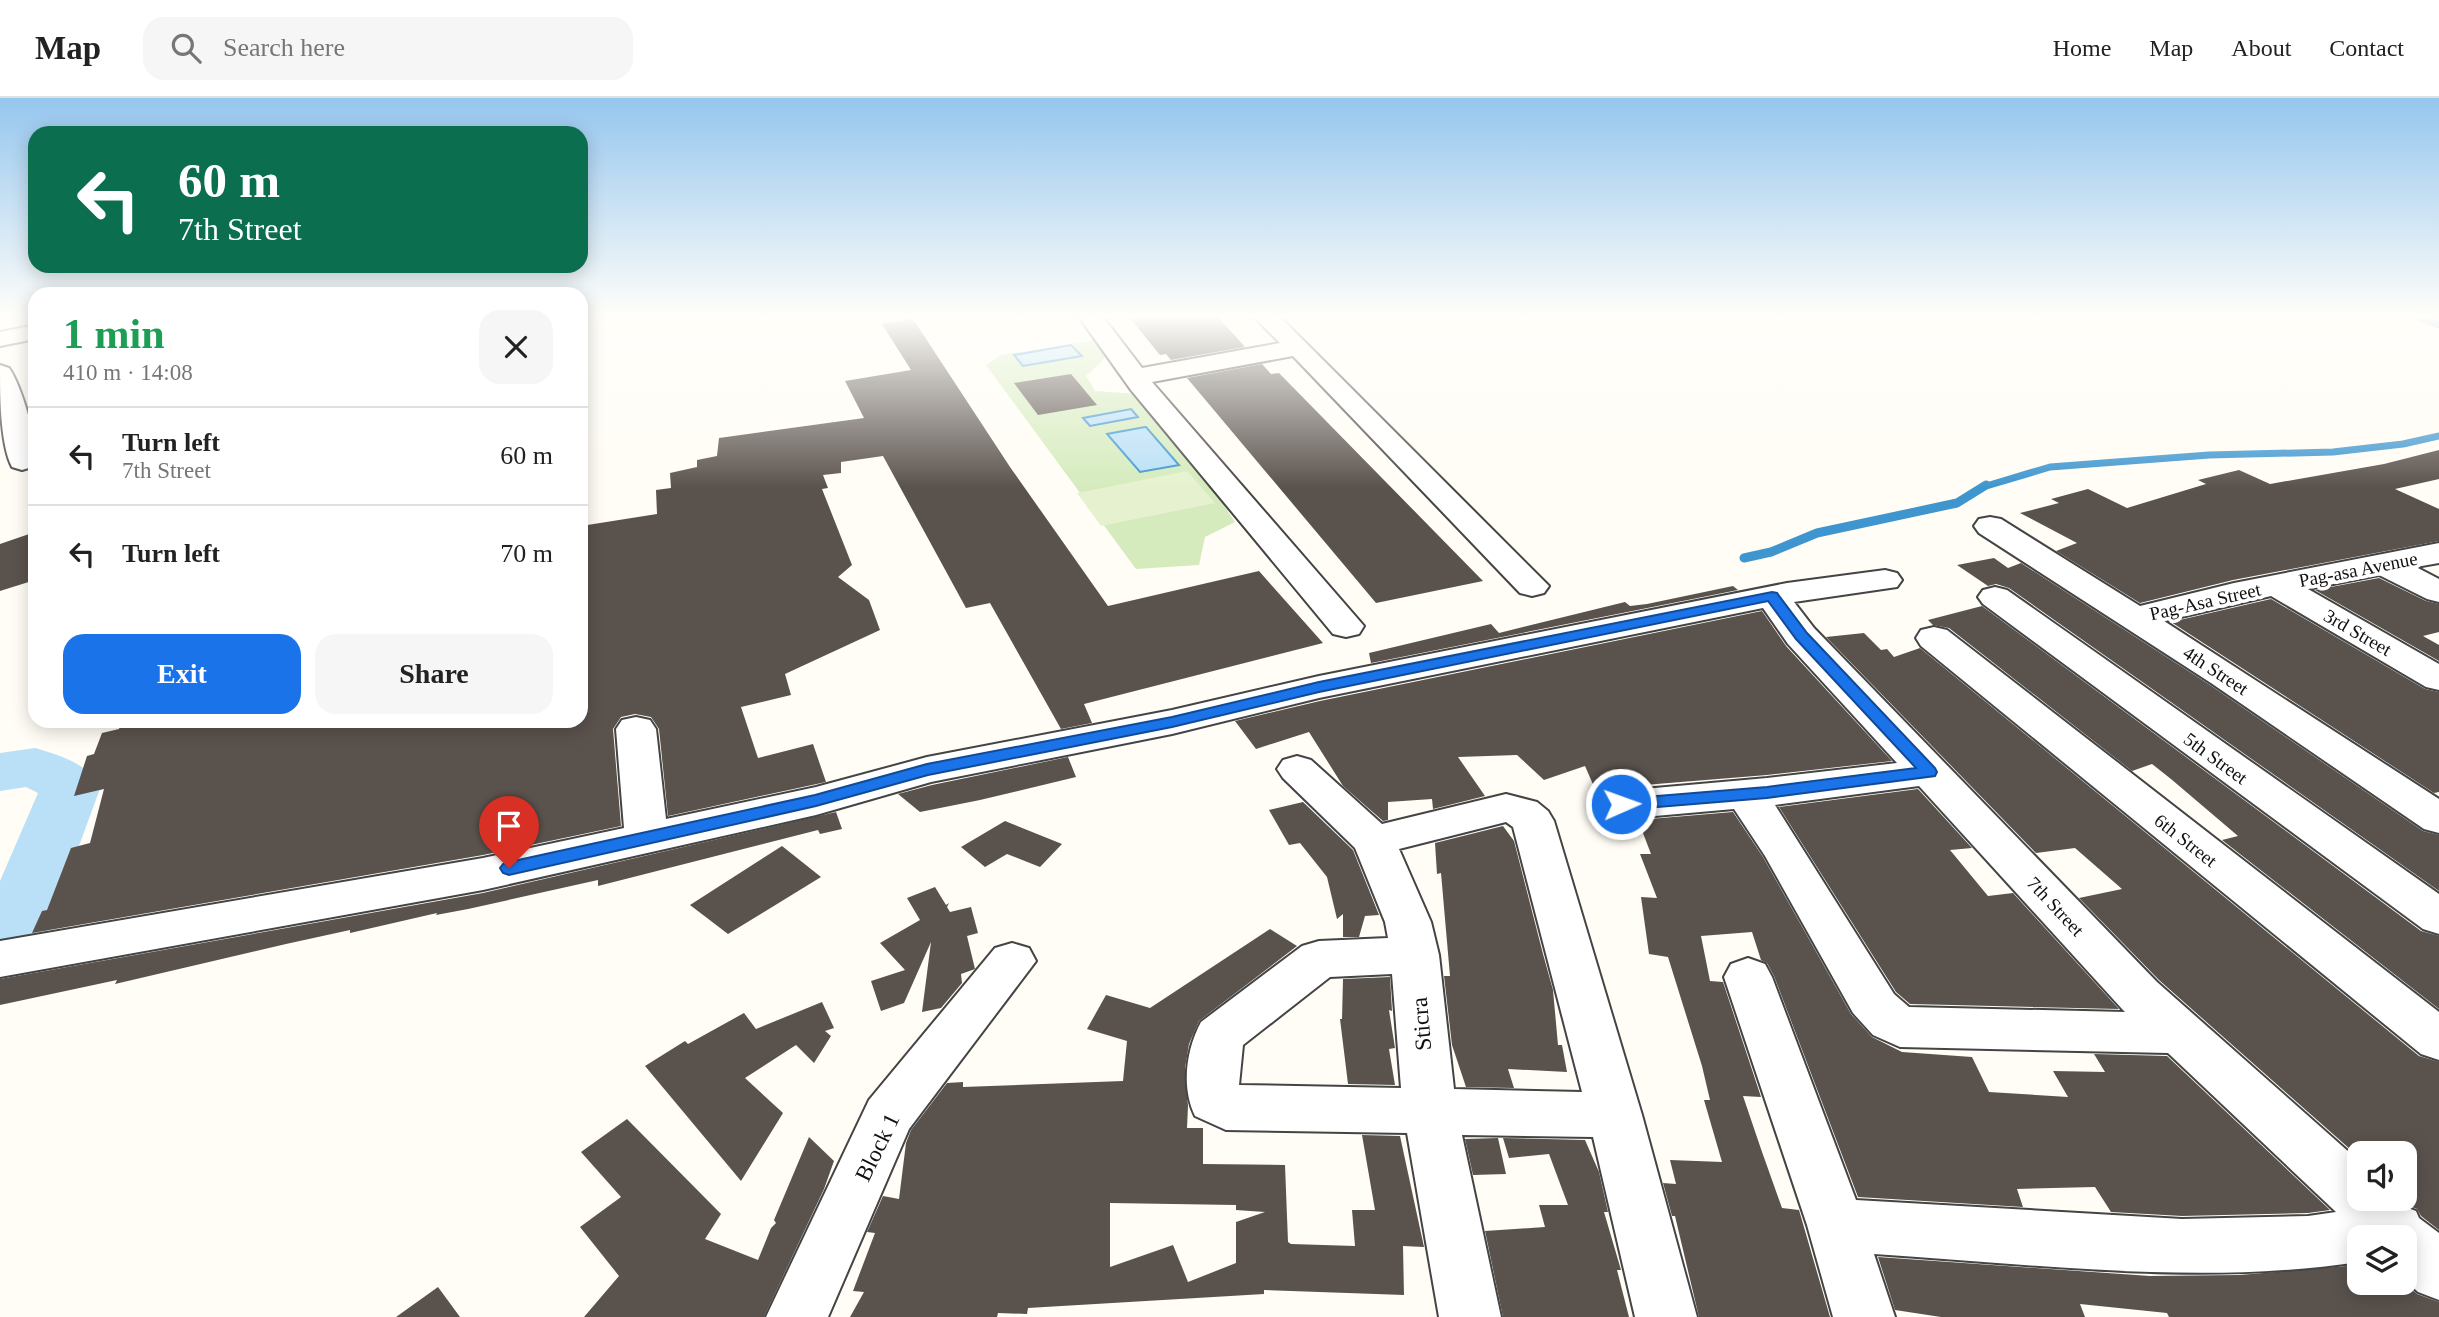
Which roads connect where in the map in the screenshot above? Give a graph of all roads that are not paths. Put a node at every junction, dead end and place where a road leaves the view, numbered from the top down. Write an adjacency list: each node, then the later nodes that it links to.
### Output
1 (0, 373): 6 (street)
2 (1133, 374): 5 (street)
3 (1156, 374): 5 (street)
4 (1324, 374): 12 (street)
5 (1135, 377): 17 (street)
6 (19, 462)
7 (1990, 526): 16 (street, 4th Street)
8 (2439, 553): 9 (street, Pag-asa Avenue)
9 (2383, 564): 11 (street, Pag-asa Avenue); 13 (street)
10 (1885, 579): 14 (street)
11 (2277, 585): 16 (street, Pag-Asa Street); 19 (street, 3rd Street)
12 (1532, 586)
13 (2439, 592)
14 (1772, 596): 22 (street, 7th Street); 26 (street)
15 (1995, 597): 28 (street, 5th Street)
16 (2134, 618): 25 (street, 4th Street)
17 (1346, 626)
18 (1934, 638): 34 (street, 6th Street)
19 (2439, 679)
20 (636, 729): 26 (street)
21 (1297, 769): 27 (street, Sticra)
22 (1929, 772): 23 (street); 33 (street, 7th Street)
23 (1745, 794): 24 (street); 33 (street)
24 (1621, 804)
25 (2439, 819)
26 (647, 837): 30 (street)
27 (1374, 841): 29 (street, Sticra); 36 (street)
28 (2439, 917)
29 (1415, 955): 35 (street, Sticra); 35 (street)
30 (0, 960)
31 (1012, 961): 40 (street, Block 1)
32 (1748, 977): 38 (street)
33 (2181, 1033): 37 (street, 7th Street)
34 (2439, 1040)
35 (1430, 1112): 36 (street); 41 (street, Sticra)
36 (1615, 1115): 42 (street)
37 (2384, 1221): 38 (street); 39 (street, 7th Street)
38 (1836, 1225): 43 (street)
39 (2439, 1272)
40 (797, 1317)
41 (1470, 1317)
42 (1666, 1317)
43 (1864, 1317)

